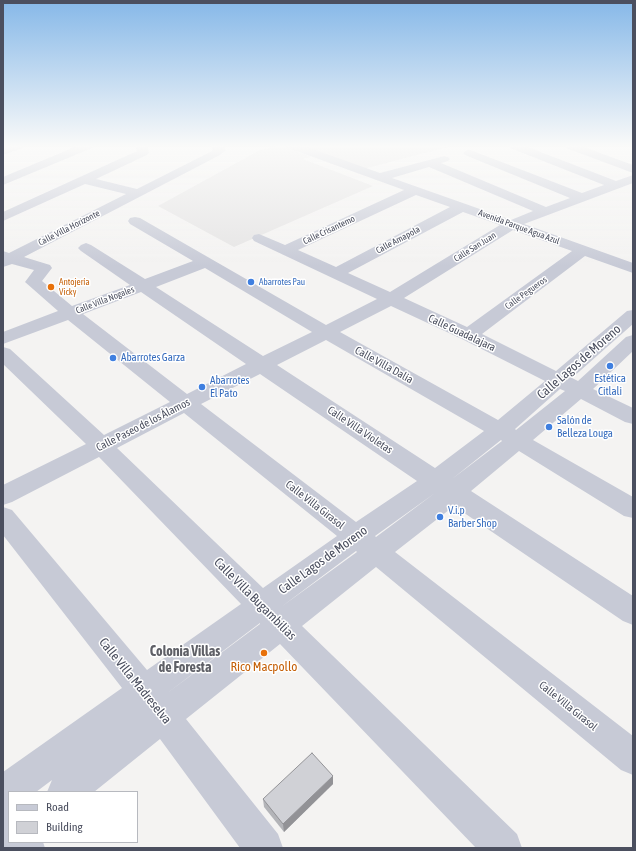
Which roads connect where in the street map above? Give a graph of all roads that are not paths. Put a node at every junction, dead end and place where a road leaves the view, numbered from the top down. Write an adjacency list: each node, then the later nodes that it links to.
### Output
1 (72, 186): 12 (street)
2 (108, 186): 9 (street)
3 (152, 186): 9 (street, Calle Villa Horizonte)
4 (403, 186): 8 (street, Avenida Parque Agua Azul)
5 (483, 186): 14 (street)
6 (551, 186): 11 (street)
7 (613, 186): 11 (street, Calle San Juan)
8 (414, 190): 13 (street, Avenida Parque Agua Azul); 21 (street, Calle Crisantemo)
9 (139, 193): 22 (street, Calle Villa Horizonte)
10 (23, 194): 12 (street)
11 (582, 198): 14 (street, Calle San Juan)
12 (43, 199): 15 (street)
13 (461, 207): 17 (street, Avenida Parque Agua Azul); 25 (street, Calle Amapola)
14 (544, 212): 17 (street, Calle San Juan)
15 (3, 217)
16 (135, 221): 23 (street, Calle Villa Dalia)
17 (512, 224): 20 (street, Avenida Parque Agua Azul); 27 (street, Calle San Juan)
18 (259, 238): 21 (street, Calle Guadalajara)
19 (86, 248): 26 (street, Calle Villa Violetas)
20 (583, 250): 24 (street, Avenida Parque Agua Azul); 31 (street, Calle Pegueros)
21 (288, 251): 25 (street, Calle Guadalajara)
22 (5, 259): 28 (street, Calle Villa Girasol)
23 (206, 262): 26 (street, Calle Villa Nogales); 30 (street, Calle Villa Dalia)
24 (633, 268)
25 (335, 274): 27 (street, Calle Guadalajara)
26 (142, 286): 28 (street, Calle Villa Nogales); 35 (street, Calle Villa Violetas)
27 (389, 300): 30 (street, Calle Paseo de los Álamos); 31 (street, Calle Guadalajara)
28 (70, 313): 32 (street, Calle Villa Nogales); 37 (street, Calle Villa Girasol)
29 (633, 315): 36 (street, Calle Lagos de Moreno)
30 (326, 332): 35 (street, Calle Paseo de los Álamos); 39 (street, Calle Villa Dalia)
31 (469, 335): 36 (street, Calle Guadalajara)
32 (3, 338)
33 (633, 341): 36 (street, Calle Lagos de Moreno)
34 (3, 353): 40 (street, Calle Villa Bugambilias)
35 (261, 365): 37 (street, Calle Paseo de los Álamos); 41 (street, Calle Villa Violetas)
36 (569, 385): 38 (street, Calle Guadalajara); 39 (street, Calle Lagos de Moreno)
37 (185, 403): 40 (street, Calle Paseo de los Álamos); 45 (street, Calle Villa Girasol)
38 (633, 417)
39 (509, 435): 41 (street, Calle Lagos de Moreno); 43 (street, Calle Villa Dalia)
40 (102, 446): 42 (street, Calle Paseo de los Álamos); 46 (street, Calle Villa Bugambilias)
41 (445, 486): 45 (street, Calle Lagos de Moreno); 47 (street, Calle Villa Violetas)
42 (3, 496)
43 (633, 509)
44 (3, 517): 49 (street, Calle Villa Madreselva)
45 (365, 544): 46 (street, Calle Lagos de Moreno); 48 (street, Calle Lagos de Moreno); 51 (street, Calle Villa Girasol)
46 (261, 605): 48 (street, Calle Villa Bugambilias); 49 (street, Calle Lagos de Moreno)
47 (633, 612)
48 (281, 625): 50 (street, Calle Lagos de Moreno); 57 (street, Calle Villa Bugambilias)
49 (144, 691): 50 (street, Calle Villa Madreselva); 53 (street, Calle Lagos de Moreno)
50 (163, 716): 52 (street, Calle Lagos de Moreno); 56 (street, Calle Villa Madreselva)
51 (633, 758)
52 (66, 791)
53 (3, 794)
54 (3, 804): 55 (street)
55 (8, 814)
56 (264, 848)
57 (502, 848)

